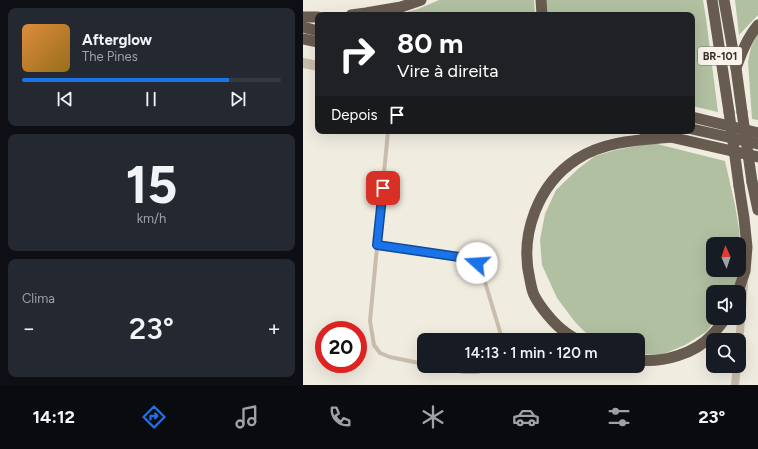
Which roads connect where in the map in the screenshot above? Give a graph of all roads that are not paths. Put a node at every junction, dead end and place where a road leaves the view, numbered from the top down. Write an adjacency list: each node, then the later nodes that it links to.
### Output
1 (421, 0): 5 (highway)
2 (541, 0): 6 (highway)
3 (712, 0): 24 (highway, BR-101, bridge)
4 (725, 0): 14 (highway, BR-101)
5 (372, 12)
6 (542, 12)
7 (303, 17): 8 (highway)
8 (315, 17)
9 (758, 25): 14 (highway)
10 (303, 27): 11 (highway)
11 (315, 30)
12 (303, 63): 13 (street)
13 (315, 65)
14 (736, 68): 23 (highway, BR-101, bridge)
15 (695, 119): 17 (highway)
16 (695, 130): 21 (highway)
17 (758, 133)
18 (389, 134): 26 (lane)
19 (658, 134): 20 (highway)
20 (671, 137): 22 (highway); 31 (highway)
21 (758, 144)
22 (758, 157)
23 (758, 210)
24 (746, 237)
25 (746, 237): 27 (highway, BR-101, bridge)
26 (377, 245): 30 (lane); 34 (lane)
27 (746, 259)
28 (745, 277): 32 (street)
29 (720, 325): 33 (highway)
30 (500, 333)
31 (566, 333)
32 (740, 333)
33 (645, 361)
34 (417, 363)
35 (736, 373): 36 (street)
36 (735, 385)

